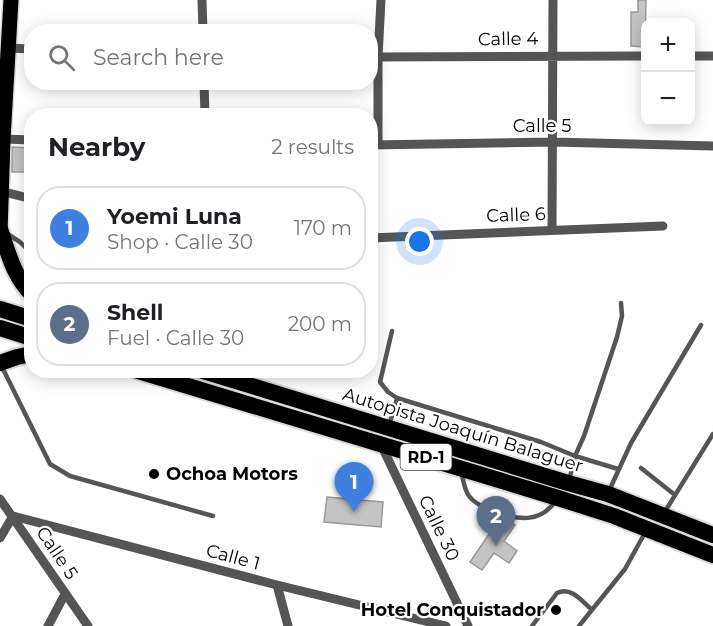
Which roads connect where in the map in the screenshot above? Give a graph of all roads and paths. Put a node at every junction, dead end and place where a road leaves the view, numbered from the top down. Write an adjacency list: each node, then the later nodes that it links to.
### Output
1 (11, 0): 6 (main road)
2 (20, 0): 6 (main road)
3 (202, 0): 7 (street)
4 (381, 0): 8 (street)
5 (553, 0): 11 (street)
6 (10, 18): 9 (main road)
7 (203, 24)
8 (378, 24)
9 (7, 48): 10 (street); 20 (main road)
10 (24, 49)
11 (552, 55): 12 (street, Calle 4); 15 (street, Calle 4); 22 (street)
12 (641, 56)
13 (695, 56): 14 (street)
14 (713, 56)
15 (378, 57)
16 (204, 90): 18 (street)
17 (374, 90): 19 (street)
18 (205, 108)
19 (374, 108)
20 (3, 139): 21 (street); 25 (main road)
21 (24, 140)
22 (553, 142): 23 (street, Calle 5); 24 (street, Calle 5); 28 (street)
23 (378, 145)
24 (713, 146)
25 (1, 191): 26 (street); 29 (main road)
26 (24, 197)
27 (663, 226): 28 (street, Calle 6)
28 (552, 230): 30 (street, Calle 6)
29 (0, 231): 31 (lane); 32 (highway)
30 (378, 238)
31 (24, 246)
32 (24, 288)
33 (621, 303): 47 (lane)
34 (0, 309): 35 (highway)
35 (24, 316)
36 (701, 325): 50 (lane)
37 (0, 328): 39 (highway)
38 (392, 331): 44 (lane)
39 (24, 336)
40 (24, 356): 41 (highway)
41 (0, 363): 58 (lane)
42 (165, 378): 46 (highway, Autopista Joaquín Balaguer / RD-1)
43 (222, 378): 46 (highway, Autopista Joaquín Balaguer / RD-1)
44 (397, 398): 46 (lane); 47 (lane)
45 (713, 434): 53 (lane)
46 (385, 436): 48 (highway, Autopista Joaquín Balaguer / RD-1); 51 (highway, Autopista Joaquín Balaguer / RD-1); 70 (street, Calle 30)
47 (575, 456): 50 (lane); 51 (lane)
48 (462, 468): 54 (highway, Autopista Joaquín Balaguer / RD-1); 54 (lane)
49 (641, 468): 53 (lane)
50 (618, 470): 52 (lane)
51 (568, 483): 52 (highway, Autopista Joaquín Balaguer / RD-1)
52 (608, 494): 56 (highway, Autopista Joaquín Balaguer / RD-1)
53 (675, 495): 56 (lane)
54 (558, 498): 59 (highway, Autopista Joaquín Balaguer / RD-1)
55 (0, 499): 57 (street, Calle 5)
56 (662, 515): 60 (highway, Autopista Joaquín Balaguer / RD-1)
57 (13, 516): 61 (street); 63 (street, Calle 1); 64 (street, Calle 5)
58 (213, 516)
59 (647, 529): 62 (highway, Autopista Joaquín Balaguer / RD-1); 65 (lane)
60 (713, 534)
61 (0, 538)
62 (713, 555)
63 (277, 585): 68 (street); 69 (street, Calle 1)
64 (65, 594): 66 (street); 67 (street, Calle 5)
65 (592, 610): 71 (lane); 72 (lane)
66 (48, 626)
67 (88, 626)
68 (288, 626)
69 (446, 626)
70 (468, 626)
71 (532, 626)
72 (579, 626)

